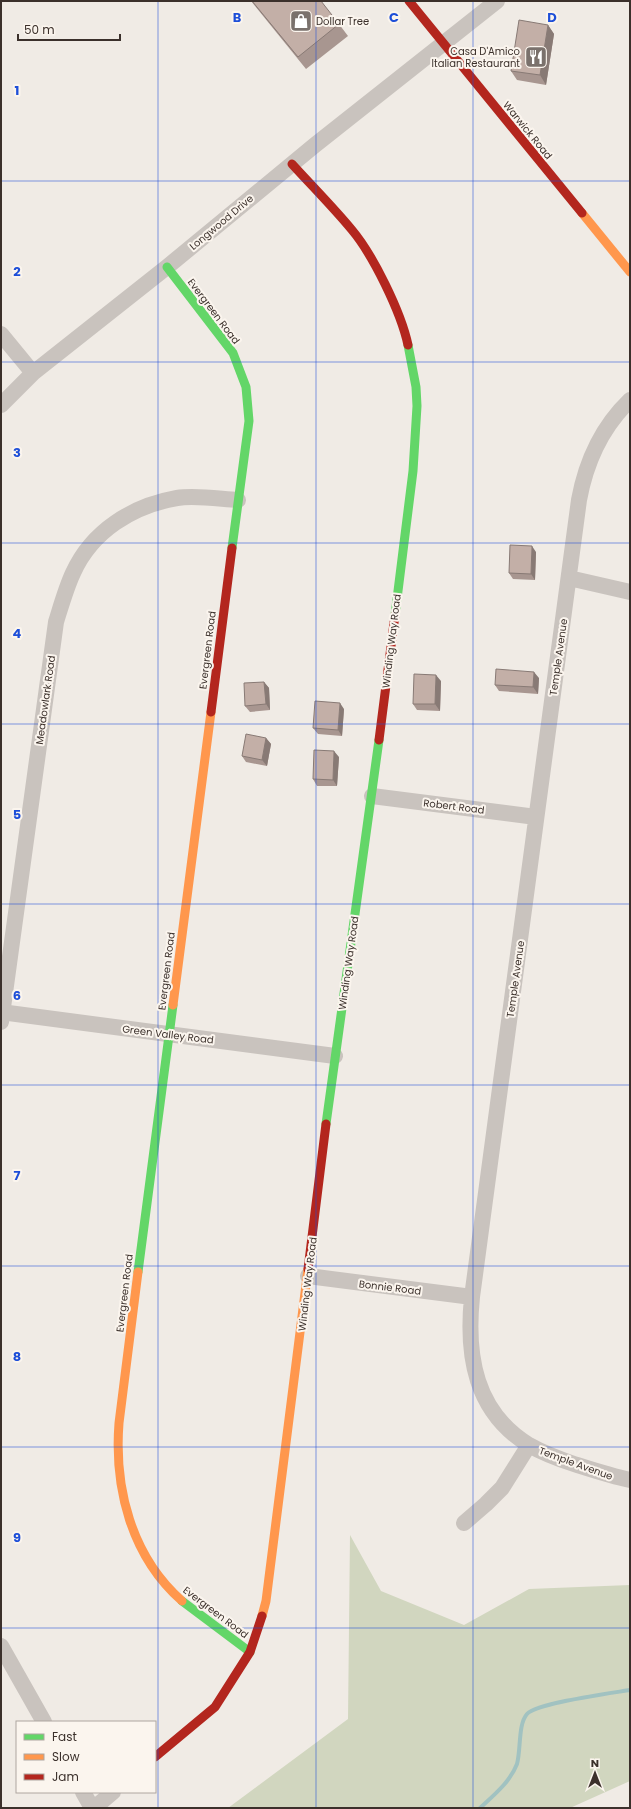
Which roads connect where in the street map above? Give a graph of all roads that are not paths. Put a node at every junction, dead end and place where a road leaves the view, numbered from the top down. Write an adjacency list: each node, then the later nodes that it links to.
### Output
1 (409, 1): 3 (street, Warwick Road)
2 (497, 1): 3 (street, Longwood Drive)
3 (444, 43): 4 (street, Longwood Drive); 6 (street, Warwick Road)
4 (292, 164): 5 (street, Longwood Drive); 14 (street, Winding Way Road)
5 (167, 267): 8 (street, Longwood Drive); 11 (street, Evergreen Road)
6 (630, 272)
7 (1, 334): 8 (street)
8 (33, 373): 10 (street, Longwood Drive)
9 (630, 400): 12 (street, Temple Avenue)
10 (1, 405)
11 (238, 500): 16 (street, Meadowlark Road); 17 (street, Evergreen Road)
12 (568, 578): 13 (street); 15 (street, Temple Avenue)
13 (630, 592)
14 (372, 796): 15 (street, Robert Road); 18 (street, Winding Way Road)
15 (536, 817): 20 (street, Temple Avenue)
16 (1, 1015): 17 (street, Green Valley Road)
17 (168, 1034): 18 (street, Green Valley Road); 25 (street, Evergreen Road)
18 (335, 1056): 19 (street, Winding Way Road)
19 (308, 1276): 20 (street, Bonnie Road); 25 (street, Winding Way Road)
20 (472, 1297): 21 (street, Temple Avenue)
21 (529, 1445): 22 (street, Temple Avenue); 23 (street)
22 (630, 1480)
23 (464, 1523)
24 (1, 1646): 26 (street)
25 (250, 1652): 27 (street, Winding Way Road)
26 (43, 1721)
27 (156, 1756)
28 (84, 1793): 30 (street)
29 (112, 1793): 30 (street)
30 (93, 1808)

